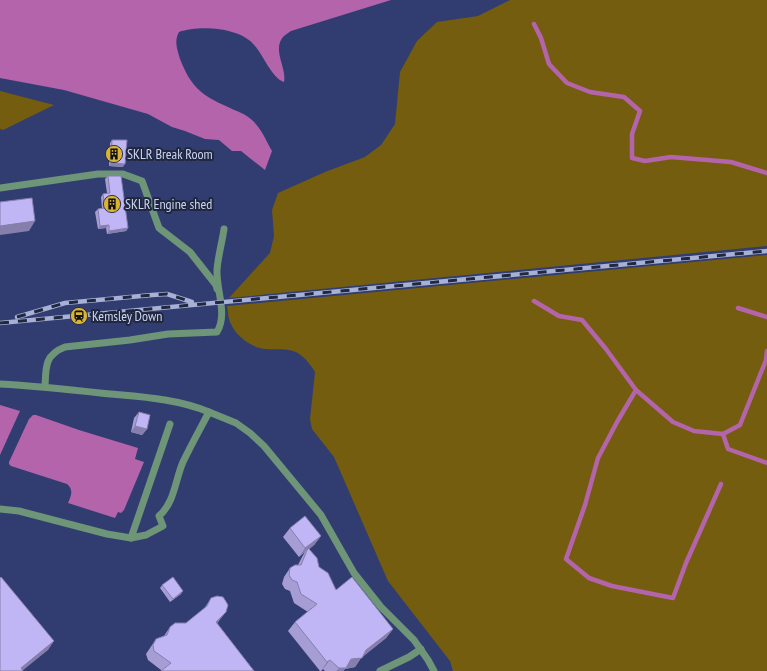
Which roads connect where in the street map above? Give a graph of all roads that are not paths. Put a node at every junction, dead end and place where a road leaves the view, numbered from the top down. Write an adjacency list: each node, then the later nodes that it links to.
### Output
1 (0, 188): 3 (lane)
2 (224, 229): 3 (lane)
3 (219, 293): 5 (lane)
4 (0, 384): 5 (lane)
5 (45, 387): 6 (lane)
6 (209, 412): 9 (lane); 10 (lane)
7 (170, 424): 9 (lane)
8 (0, 509): 9 (lane)
9 (131, 538)
10 (421, 649): 11 (lane); 12 (lane)
11 (380, 671)
12 (434, 671)

